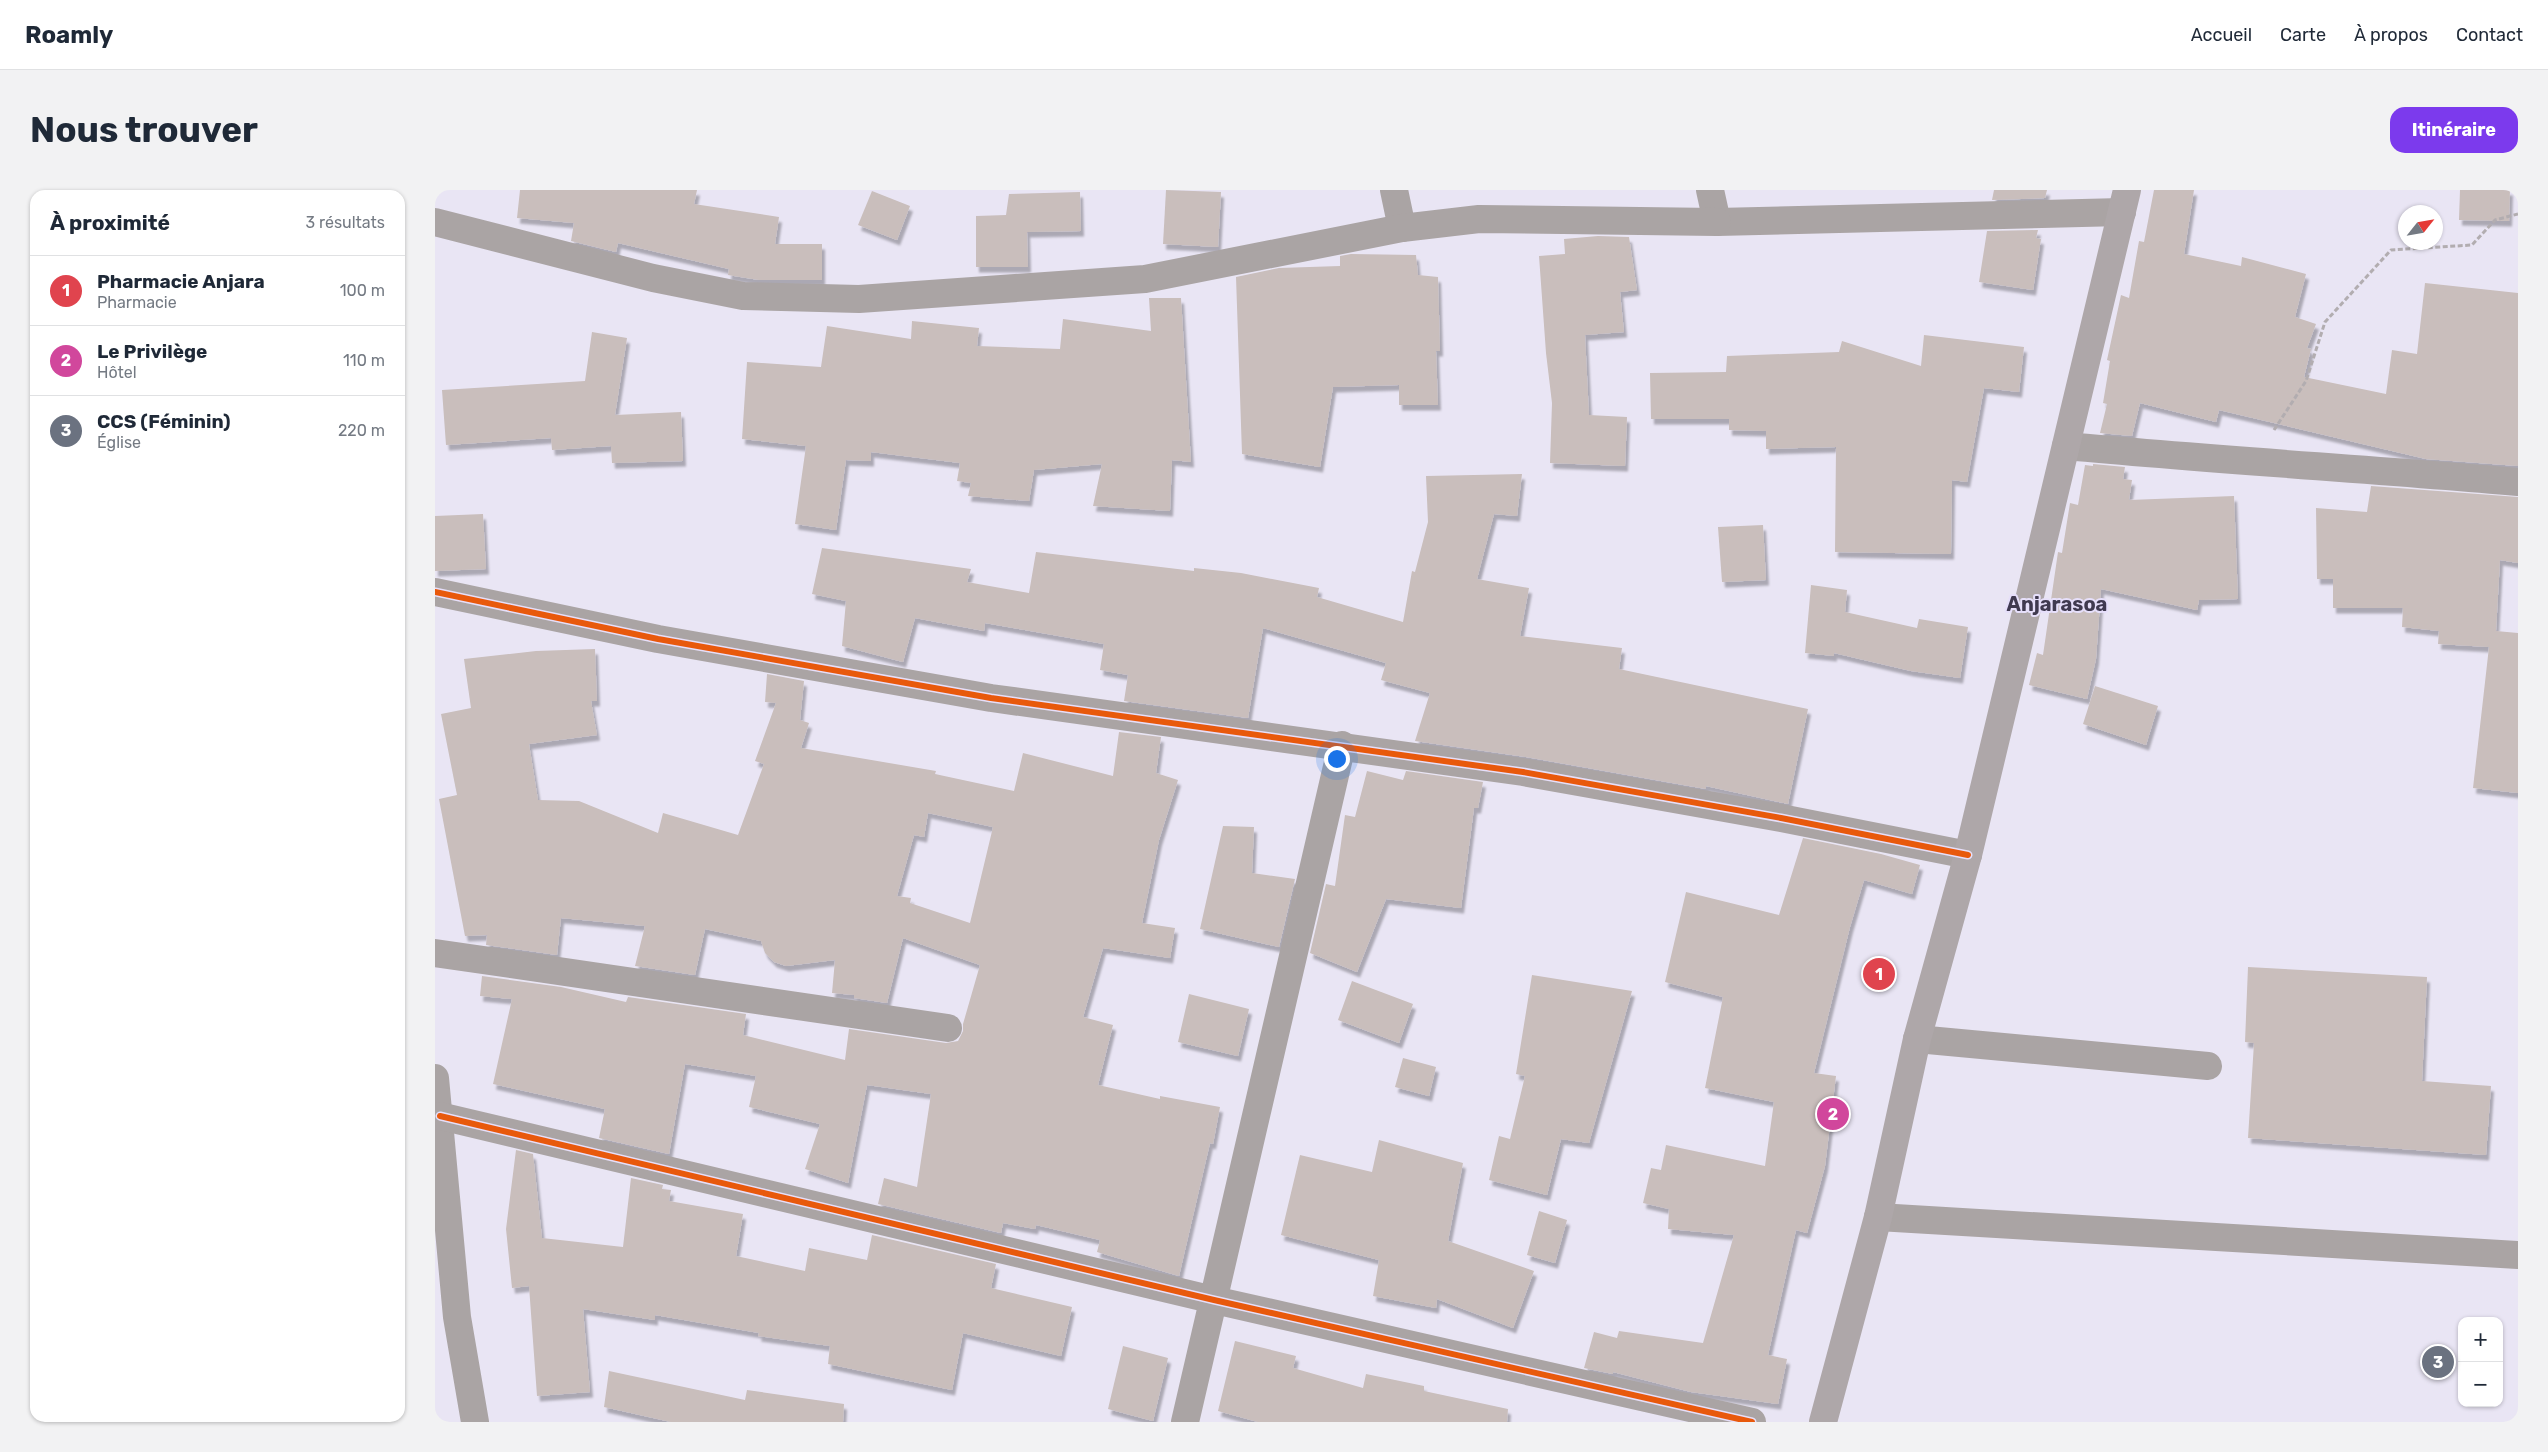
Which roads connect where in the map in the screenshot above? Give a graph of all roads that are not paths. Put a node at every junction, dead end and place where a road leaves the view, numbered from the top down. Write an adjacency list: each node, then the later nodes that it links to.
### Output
1 (1394, 190): 6 (street)
2 (1710, 190): 5 (street)
3 (2125, 201): 5 (street); 7 (main road)
4 (435, 222): 6 (street)
5 (1717, 222): 6 (street)
6 (1402, 228)
7 (2066, 446): 8 (street); 11 (main road)
8 (2518, 482)
9 (435, 592): 10 (street)
10 (1342, 745): 11 (street); 20 (street)
11 (1968, 855): 14 (main road)
12 (435, 953): 13 (street)
13 (948, 1028)
14 (1917, 1039): 15 (street); 18 (main road)
15 (2208, 1066)
16 (435, 1078): 17 (street)
17 (440, 1116): 20 (street); 21 (street)
18 (1878, 1217): 19 (street); 25 (main road)
19 (2518, 1256)
20 (1214, 1300): 23 (street); 24 (street)
21 (446, 1314): 22 (street)
22 (475, 1422)
23 (1185, 1422)
24 (1753, 1422)
25 (1823, 1422)

